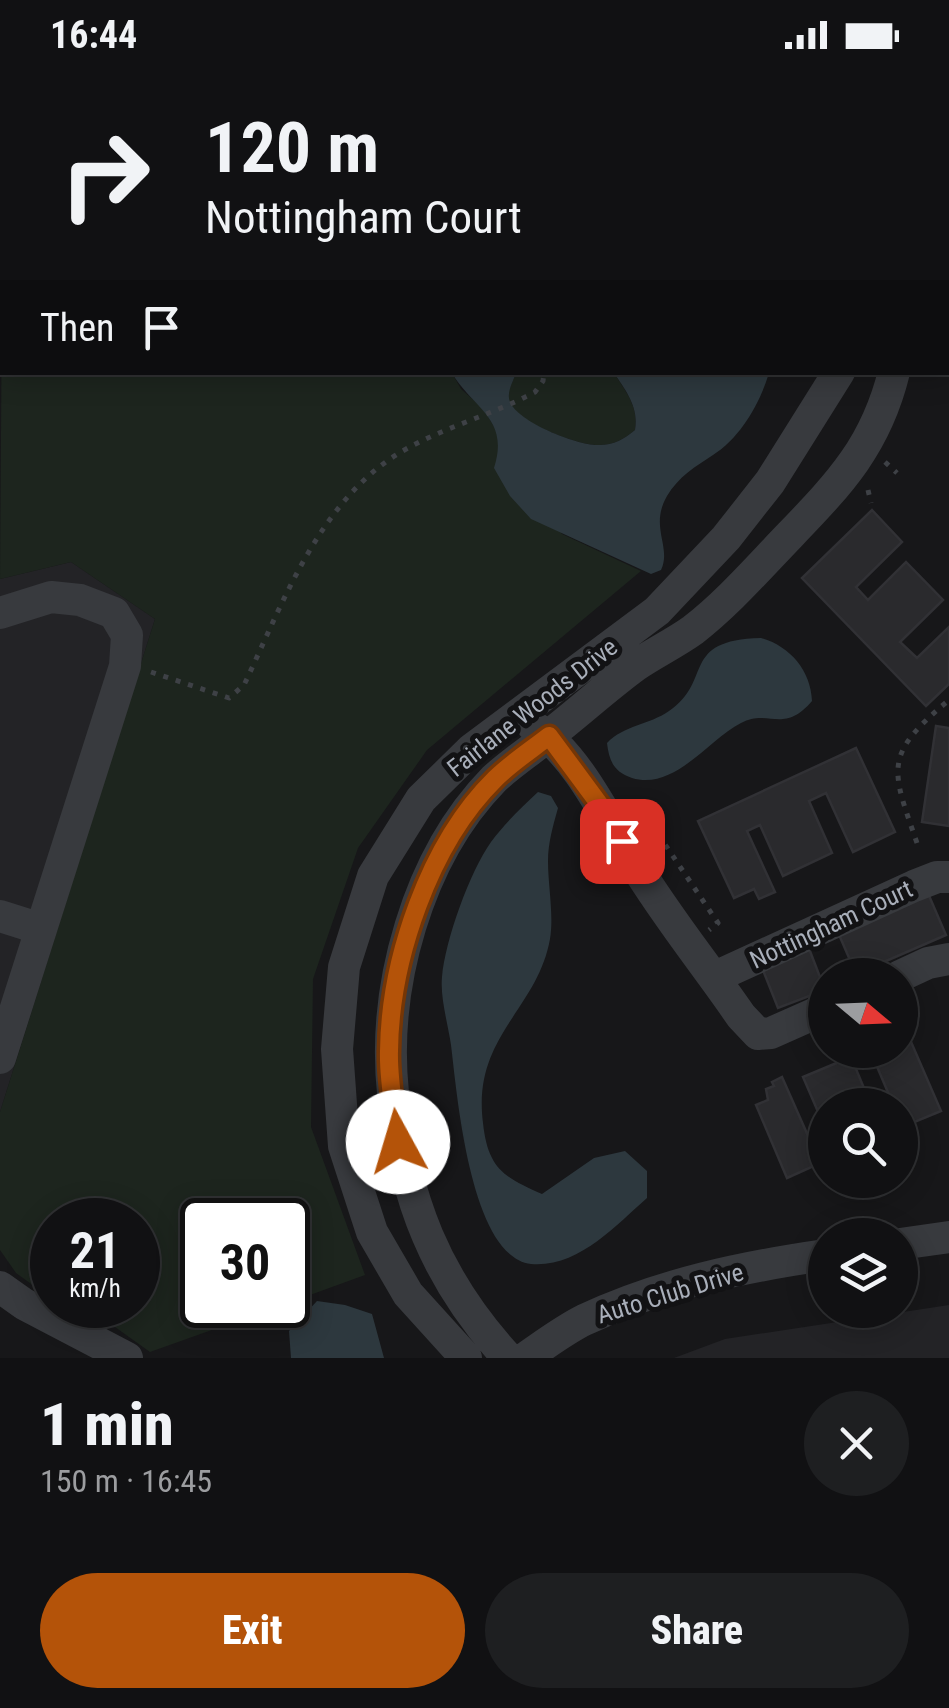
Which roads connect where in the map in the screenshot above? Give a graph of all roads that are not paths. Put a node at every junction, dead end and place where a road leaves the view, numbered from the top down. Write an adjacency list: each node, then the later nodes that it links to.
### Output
1 (837, 375): 4 (street, Fairlane Woods Drive)
2 (893, 375): 5 (street, Fairlane Woods Drive)
3 (0, 613): 8 (street)
4 (516, 716): 5 (street, Nottingham Court); 14 (street, Fairlane Woods Drive)
5 (549, 736): 11 (street, Nottingham Court); 15 (street, Fairlane Woods Drive)
6 (949, 877): 11 (street, Nottingham Court)
7 (0, 916): 8 (street)
8 (42, 929): 12 (street)
9 (949, 959): 10 (street)
10 (918, 968)
11 (714, 978): 13 (street, Nottingham Court)
12 (10, 996): 16 (street)
13 (808, 1017)
14 (338, 1052): 15 (street); 22 (street, Fairlane Woods Drive)
15 (389, 1053): 23 (street, Fairlane Woods Drive)
16 (0, 1058)
17 (949, 1237): 18 (street)
18 (918, 1241)
19 (808, 1258): 24 (street, Auto Club Drive)
20 (0, 1287): 21 (street)
21 (127, 1358)
22 (466, 1358)
23 (508, 1358)
24 (525, 1358)

